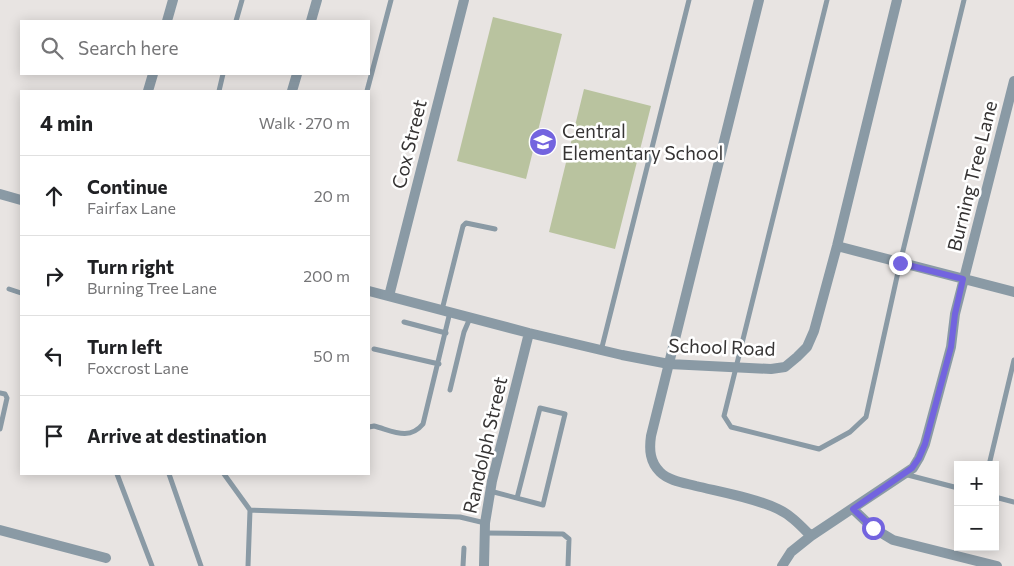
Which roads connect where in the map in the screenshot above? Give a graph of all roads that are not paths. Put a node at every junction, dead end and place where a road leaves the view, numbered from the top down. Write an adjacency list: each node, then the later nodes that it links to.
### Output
1 (173, 0): 11 (street)
2 (242, 0): 12 (lane)
3 (317, 0): 13 (street)
4 (391, 0): 21 (lane)
5 (464, 0): 32 (street, Cox Street)
6 (689, 0): 39 (lane)
7 (759, 0): 42 (street)
8 (827, 0): 43 (lane)
9 (897, 0): 25 (street, School Road)
10 (964, 0): 26 (lane)
11 (167, 20)
12 (236, 20)
13 (311, 20)
14 (153, 75): 18 (street)
15 (223, 75): 19 (lane)
16 (297, 75): 20 (street)
17 (1014, 80): 27 (street, Burning Tree Lane)
18 (148, 90)
19 (219, 90)
20 (292, 90)
21 (367, 90)
22 (0, 194): 23 (street)
23 (20, 200)
24 (495, 229): 33 (lane)
25 (837, 246): 26 (street); 43 (street, School Road)
26 (900, 263): 27 (street); 43 (lane)
27 (963, 279): 30 (street); 49 (street, Burning Tree Lane)
28 (9, 290): 31 (lane)
29 (370, 291): 32 (street, School Road)
30 (1014, 292)
31 (20, 293)
32 (389, 296): 33 (street, School Road)
33 (446, 311): 34 (street, School Road); 36 (lane)
34 (470, 318): 37 (street, School Road); 44 (lane)
35 (404, 322): 36 (lane)
36 (446, 333): 41 (lane)
37 (529, 333): 39 (street, School Road); 54 (street, Randolph Street)
38 (374, 349): 41 (lane)
39 (601, 350): 42 (street, School Road)
40 (1014, 360): 48 (lane)
41 (439, 364): 46 (lane)
42 (669, 364): 43 (street, School Road); 62 (street)
43 (736, 368)
44 (450, 390)
45 (2, 393): 47 (lane)
46 (370, 426)
47 (0, 429)
48 (990, 461)
49 (904, 474): 53 (lane); 58 (street, Burning Tree Lane)
50 (117, 475): 65 (lane)
51 (169, 475): 66 (lane)
52 (225, 475): 59 (lane)
53 (954, 487)
54 (490, 491): 55 (lane); 60 (street, Randolph Street)
55 (517, 498): 55 (lane)
56 (999, 498): 57 (lane)
57 (1014, 502)
58 (853, 509): 62 (street, Burning Tree Lane); 72 (street)
59 (250, 510): 60 (lane); 67 (lane)
60 (484, 528): 69 (street, Randolph Street); 70 (lane)
61 (0, 530): 64 (street)
62 (811, 536): 71 (street, Burning Tree Lane)
63 (464, 548): 68 (lane)
64 (106, 558)
65 (152, 566)
66 (201, 566)
67 (248, 566)
68 (463, 566)
69 (484, 566)
70 (568, 566)
71 (782, 566)
72 (997, 566)

